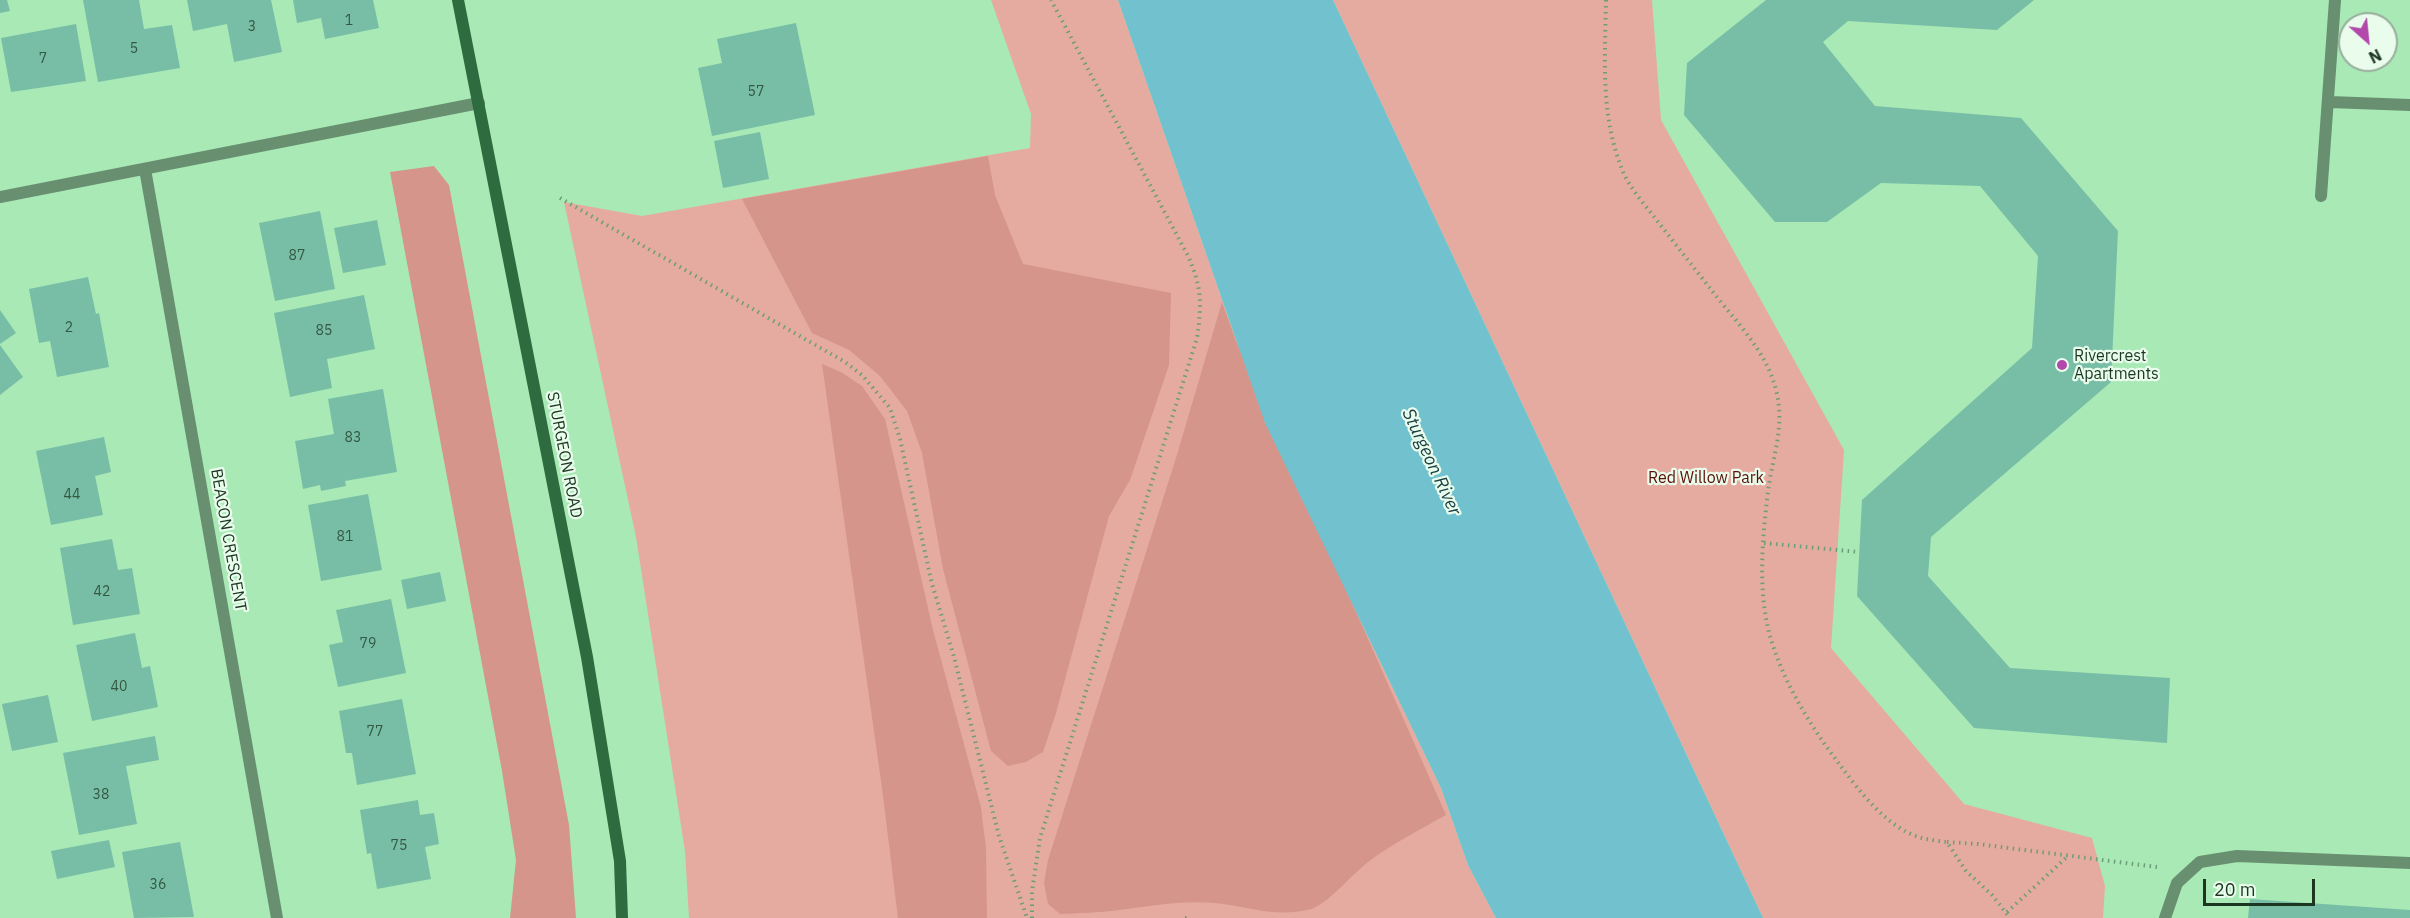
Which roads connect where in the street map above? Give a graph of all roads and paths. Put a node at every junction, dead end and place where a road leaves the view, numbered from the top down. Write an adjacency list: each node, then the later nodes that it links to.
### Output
1 (458, 0): 6 (main road, STURGEON ROAD)
2 (1051, 0): 22 (path)
3 (1606, 0): 12 (path)
4 (2335, 0): 5 (street)
5 (2330, 102): 7 (street); 9 (street)
6 (479, 103): 8 (street); 20 (main road, STURGEON ROAD)
7 (2410, 105)
8 (145, 169): 10 (street); 19 (street, BEACON CRESCENT)
9 (2321, 196)
10 (0, 197)
11 (560, 198): 21 (path)
12 (1764, 543): 13 (path); 14 (path)
13 (1860, 552)
14 (1947, 842): 15 (path); 18 (path)
15 (2068, 856): 17 (path); 18 (path)
16 (2410, 863): 17 (street)
17 (2191, 872): 24 (street)
18 (2007, 912): 23 (path)
19 (277, 918)
20 (622, 918)
21 (1027, 918)
22 (1032, 918)
23 (2010, 918)
24 (2164, 918)

